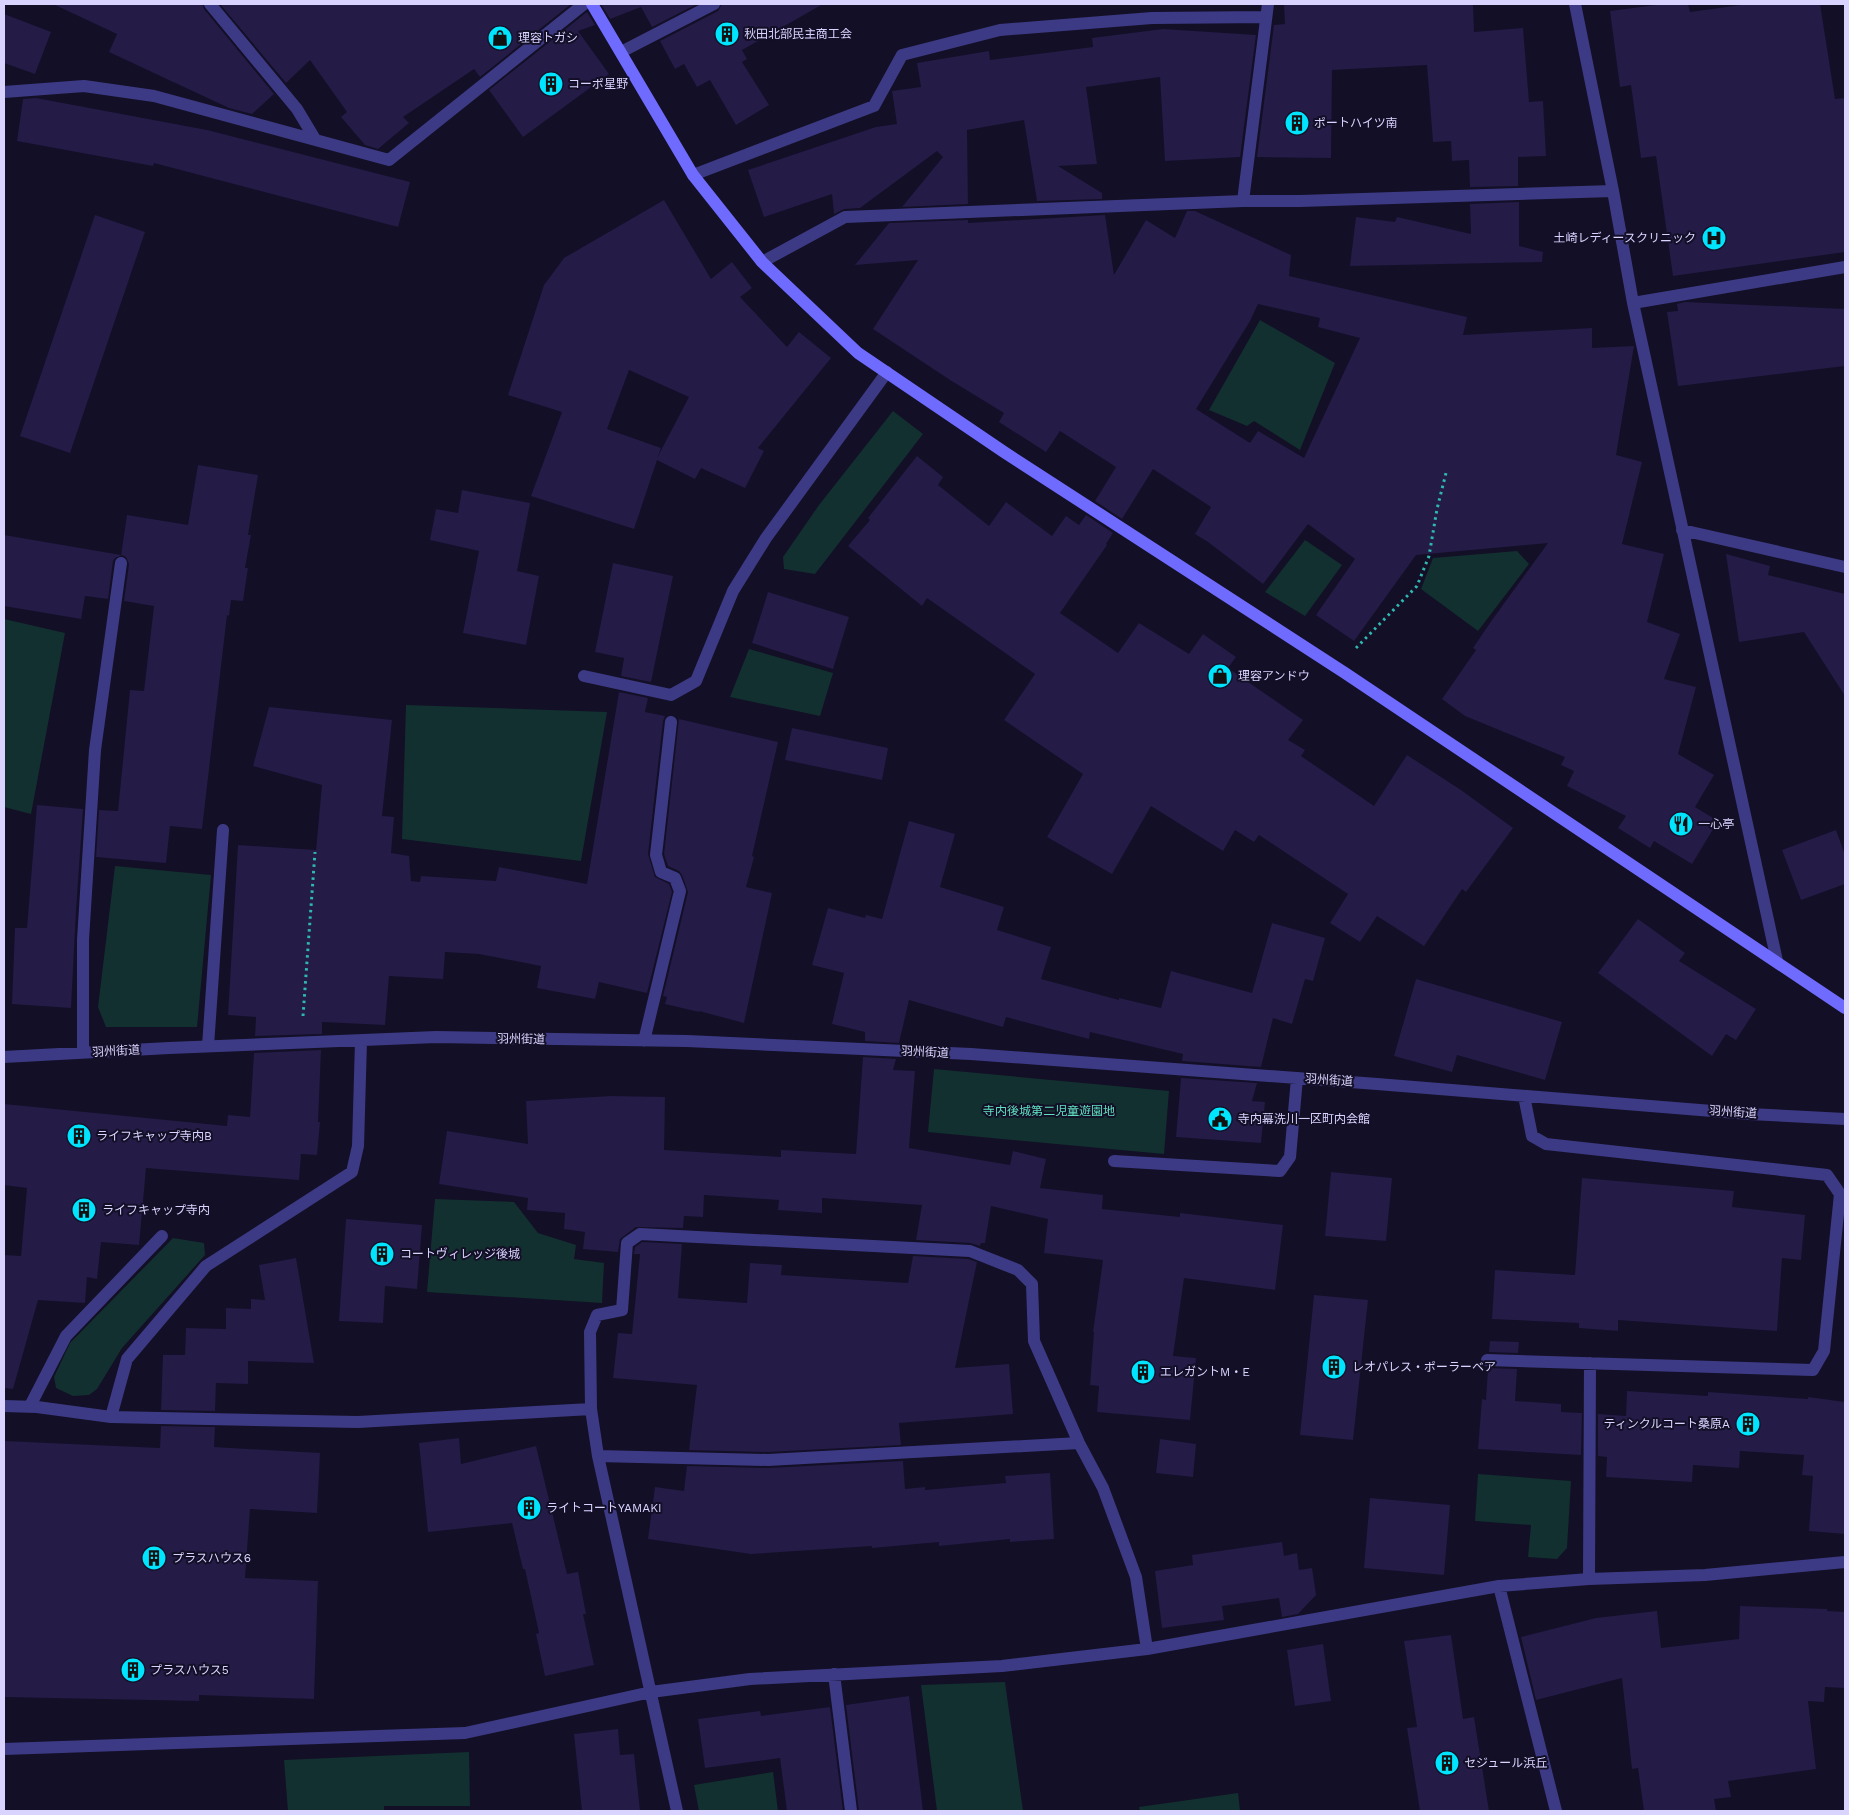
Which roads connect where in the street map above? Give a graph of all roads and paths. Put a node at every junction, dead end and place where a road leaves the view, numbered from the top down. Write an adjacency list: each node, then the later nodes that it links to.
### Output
1 (210, 4): 10 (street)
2 (584, 4): 10 (street)
3 (592, 4): 8 (street)
4 (714, 4): 8 (street)
5 (1268, 4): 7 (street)
6 (1575, 4): 12 (street)
7 (1266, 17): 11 (street); 13 (street)
8 (620, 52): 11 (street)
9 (4, 92): 10 (street)
10 (315, 139)
11 (693, 175): 14 (street)
12 (1613, 191): 13 (street); 16 (street)
13 (1243, 201): 14 (street)
14 (762, 262): 17 (street)
15 (1845, 267): 16 (street)
16 (1633, 303): 19 (street)
17 (887, 372): 22 (street); 23 (street)
18 (1446, 473): 22 (path)
19 (1682, 530): 21 (street); 27 (street)
20 (121, 563): 33 (street)
21 (1845, 567)
22 (1337, 667): 27 (street)
23 (584, 676)
24 (671, 722): 30 (street)
25 (223, 830): 32 (street)
26 (315, 852): 31 (path)
27 (1777, 961): 28 (street)
28 (1845, 1008)
29 (361, 1041): 30 (street, 羽州街道); 31 (street, 羽州街道); 45 (street)
30 (644, 1041): 35 (street, 羽州街道)
31 (301, 1042): 32 (street, 羽州街道)
32 (208, 1046): 33 (street, 羽州街道)
33 (83, 1053): 34 (street, 羽州街道)
34 (4, 1057)
35 (1298, 1078): 36 (street, 羽州街道); 38 (street)
36 (1524, 1096): 37 (street, 羽州街道); 41 (street)
37 (1845, 1119)
38 (1114, 1161)
39 (162, 1236): 43 (street)
40 (1487, 1360): 41 (street)
41 (1590, 1363): 49 (street)
42 (4, 1406): 43 (street)
43 (30, 1406): 45 (street)
44 (592, 1409): 45 (street); 46 (street); 47 (street)
45 (111, 1417)
46 (1079, 1443): 47 (street); 51 (street)
47 (598, 1456): 53 (street)
48 (1845, 1562): 49 (street)
49 (1589, 1579): 50 (street)
50 (1499, 1586): 51 (street); 57 (street)
51 (1147, 1649): 52 (street)
52 (834, 1674): 53 (street); 56 (street)
53 (650, 1692): 54 (street); 55 (street)
54 (4, 1749)
55 (677, 1811)
56 (851, 1811)
57 (1556, 1811)

